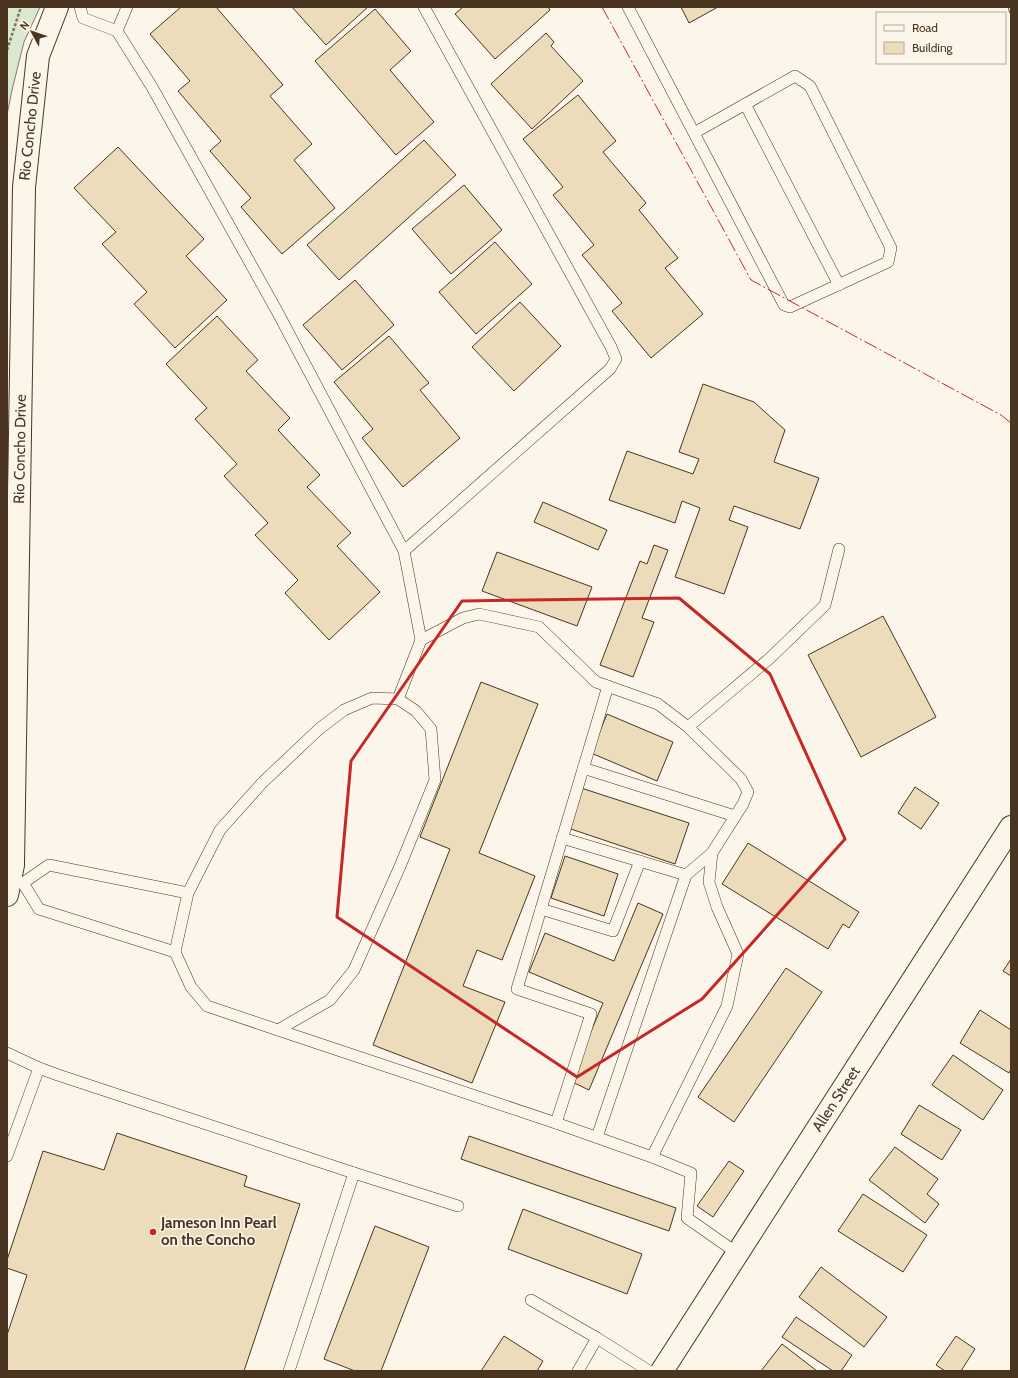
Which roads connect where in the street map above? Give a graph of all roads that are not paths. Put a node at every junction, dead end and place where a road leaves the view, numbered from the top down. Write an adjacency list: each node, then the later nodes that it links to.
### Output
1 (57, 7): 23 (street, Rio Concho Drive)
2 (80, 7): 6 (lane)
3 (127, 7): 6 (lane)
4 (424, 7): 11 (lane)
5 (628, 7): 8 (lane)
6 (117, 31): 11 (lane)
7 (745, 104): 8 (lane); 9 (lane); 9 (lane)
8 (694, 133): 9 (lane)
9 (839, 285)
10 (839, 549): 15 (lane)
11 (404, 551): 12 (lane)
12 (421, 640): 13 (lane); 14 (lane)
13 (608, 686): 15 (lane); 16 (lane)
14 (398, 699): 24 (lane); 27 (lane)
15 (688, 727): 17 (lane)
16 (583, 768): 17 (lane); 19 (lane)
17 (735, 816): 20 (lane)
18 (1011, 827): 36 (street, Allen Street)
19 (562, 838): 21 (lane); 25 (lane)
20 (712, 854): 22 (lane); 33 (lane)
21 (640, 861): 22 (lane); 25 (lane)
22 (686, 875): 31 (lane)
23 (13, 886): 24 (lane); 26 (lane)
24 (188, 893): 26 (lane)
25 (541, 909): 30 (lane)
26 (175, 952): 27 (lane)
27 (278, 1030): 30 (lane)
28 (7, 1053): 29 (lane)
29 (39, 1068): 32 (lane); 34 (lane)
30 (556, 1123): 31 (lane)
31 (597, 1137): 33 (lane)
32 (7, 1156)
33 (652, 1157): 36 (lane)
34 (354, 1173): 35 (lane); 39 (lane)
35 (458, 1206)
36 (737, 1253): 42 (street, Allen Street)
37 (531, 1300): 38 (lane)
38 (597, 1338): 40 (lane); 41 (lane)
39 (289, 1371)
40 (578, 1371)
41 (649, 1371)
42 (662, 1371)

